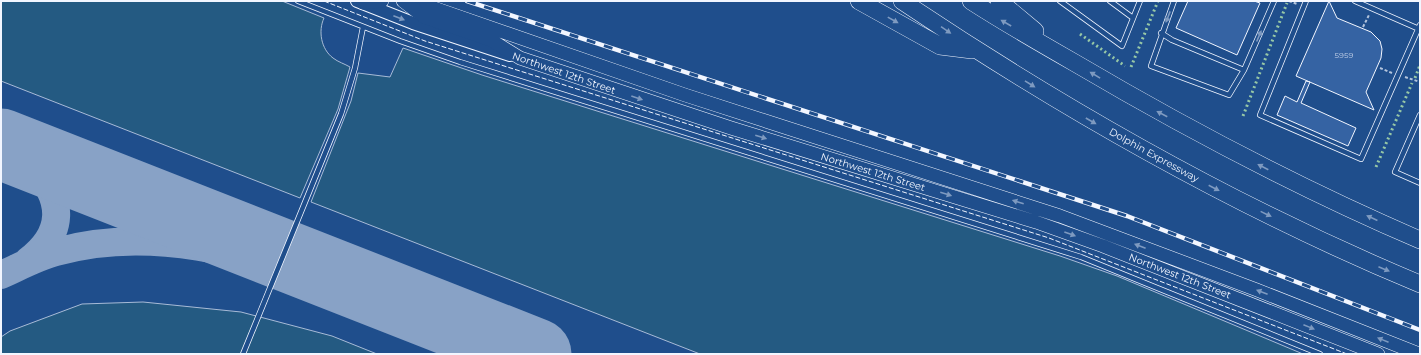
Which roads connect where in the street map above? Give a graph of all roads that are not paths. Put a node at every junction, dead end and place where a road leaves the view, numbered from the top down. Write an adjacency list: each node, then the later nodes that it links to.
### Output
1 (298, 1): 19 (lane)
2 (382, 1): 16 (main road)
3 (404, 1): 23 (main road)
4 (414, 1): 17 (street, Northwest 12th Street)
5 (859, 1): 22 (highway, one-way to 22)
6 (902, 1): 22 (highway, Dolphin Expressway, one-way to 22)
7 (972, 1): 24 (highway, one-way to 7)
8 (999, 1): 24 (highway)
9 (1060, 1): 18 (lane)
10 (1110, 1): 18 (lane)
11 (1140, 1): 18 (lane)
12 (1174, 1): 21 (lane, one-way to 21)
13 (1274, 1): 25 (lane, one-way to 13)
14 (1306, 1): 20 (lane)
15 (1355, 1): 20 (lane)
16 (360, 2): 23 (street, Northwest 12th Street, one-way to 23)
17 (428, 4): 33 (main road, Northwest 12th Street, one-way to 17)
18 (1133, 18)
19 (363, 27): 30 (lane); 31 (lane)
20 (1419, 27)
21 (1162, 33): 25 (lane); 25 (lane)
22 (976, 51): 29 (highway, Dolphin Expressway, one-way to 29)
23 (520, 58): 32 (main road, Northwest 12th Street, one-way to 32)
24 (1076, 64): 28 (highway, one-way to 24)
25 (1244, 70)
26 (1420, 115): 27 (lane)
27 (1420, 184)
28 (1420, 240)
29 (1420, 284)
30 (244, 354)
31 (1320, 354)
32 (1378, 354)
33 (1419, 354)

